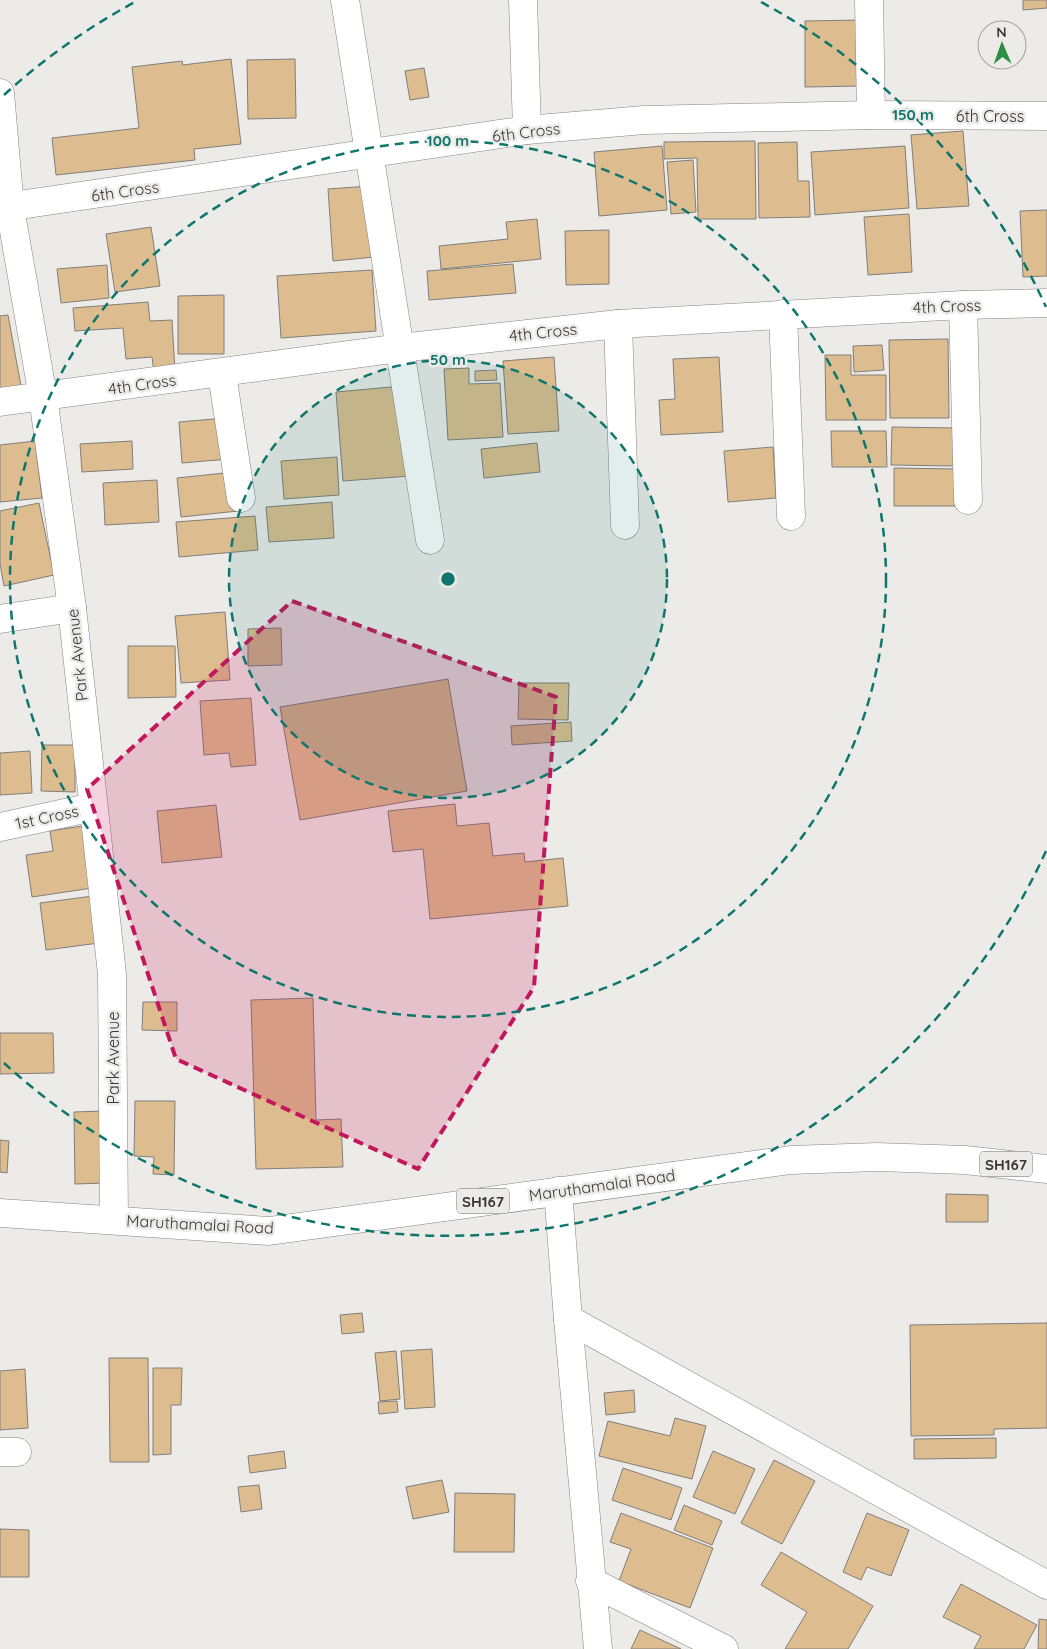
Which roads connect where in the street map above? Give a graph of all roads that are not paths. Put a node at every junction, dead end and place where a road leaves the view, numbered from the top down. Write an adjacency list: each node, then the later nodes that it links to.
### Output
1 (345, 0): 8 (street)
2 (523, 0): 7 (street)
3 (869, 0): 5 (street)
4 (0, 93): 9 (street, Park Avenue)
5 (871, 115): 6 (street, 6th Cross); 7 (street, 6th Cross)
6 (1047, 116)
7 (527, 130): 8 (street, 6th Cross)
8 (369, 155): 9 (street, 6th Cross); 14 (street)
9 (5, 208): 16 (street, Park Avenue)
10 (1047, 303): 11 (street, 4th Cross)
11 (963, 305): 12 (street, 4th Cross); 19 (street)
12 (783, 314): 13 (street, 4th Cross); 20 (street)
13 (618, 324): 14 (street, 4th Cross); 21 (street)
14 (400, 348): 15 (street, 4th Cross); 22 (street)
15 (222, 374): 16 (street, 4th Cross); 18 (street)
16 (43, 397): 17 (street, 4th Cross); 23 (street, Park Avenue)
17 (0, 402)
18 (241, 498)
19 (968, 500)
20 (791, 516)
21 (624, 525)
22 (430, 540)
23 (72, 608): 24 (street); 25 (street, Park Avenue)
24 (0, 619)
25 (94, 807): 26 (street, 1st Cross); 32 (street, Park Avenue)
26 (0, 827)
27 (1047, 1154): 28 (street, Maruthamalai Road / SH167)
28 (965, 1160): 29 (street, Maruthamalai Road / SH167); 30 (street, Maruthamalai Road / SH167)
29 (1047, 1169)
30 (558, 1191): 32 (street, Maruthamalai Road / SH167); 33 (street)
31 (0, 1213): 32 (street, Maruthamalai Road / SH167)
32 (114, 1220)
33 (568, 1320): 34 (street); 35 (street)
34 (590, 1581): 36 (street); 37 (street)
35 (1047, 1585)
36 (598, 1649)
37 (724, 1649)

